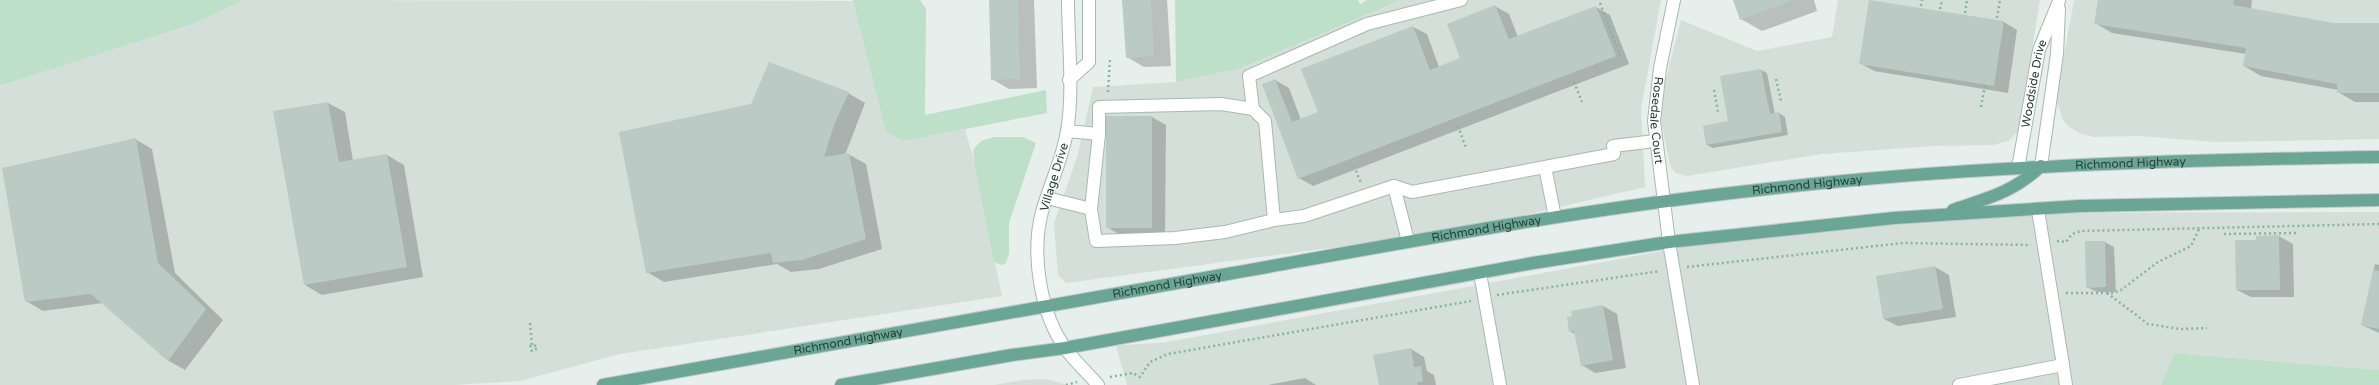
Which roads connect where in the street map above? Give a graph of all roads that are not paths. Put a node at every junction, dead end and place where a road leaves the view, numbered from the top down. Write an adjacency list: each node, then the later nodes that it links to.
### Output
1 (1068, 0): 6 (street, Village Drive)
2 (1089, 0): 6 (street)
3 (1461, 0): 7 (street)
4 (1674, 0): 10 (street, Rosedale Court)
5 (2060, 1): 12 (street, Woodside Drive); 14 (street, Woodside Drive)
6 (1069, 80): 8 (street, Village Drive)
7 (1253, 109): 9 (street); 23 (street)
8 (1067, 131): 9 (street); 16 (street, Village Drive)
9 (1099, 134): 19 (street)
10 (1655, 141): 13 (street); 18 (street, Rosedale Court)
11 (2379, 157): 12 (main road, Richmond Highway)
12 (2042, 166): 14 (main road, Richmond Highway); 21 (main road)
13 (1545, 167): 15 (street); 22 (street)
14 (2018, 168): 18 (main road, Richmond Highway)
15 (1394, 186): 23 (street); 24 (street)
16 (1047, 198): 19 (street); 27 (street, Village Drive)
17 (2379, 200): 20 (main road)
18 (1664, 201): 22 (main road, Richmond Highway); 25 (street, Rosedale Court)
19 (1091, 209): 23 (street)
20 (2038, 210): 21 (main road); 29 (street)
21 (1939, 215): 25 (main road)
22 (1555, 217): 24 (main road, Richmond Highway)
23 (1274, 220)
24 (1408, 241): 27 (main road, Richmond Highway)
25 (1669, 242): 26 (main road); 34 (street, Rosedale Court)
26 (1480, 272): 28 (main road); 33 (street)
27 (1045, 306): 28 (street, Village Drive); 30 (main road, Richmond Highway)
28 (1065, 348): 31 (main road); 32 (street, Village Drive)
29 (2063, 365): 35 (street); 36 (street)
30 (603, 385)
31 (841, 385)
32 (1098, 385)
33 (1500, 385)
34 (1693, 385)
35 (1959, 385)
36 (2066, 385)

